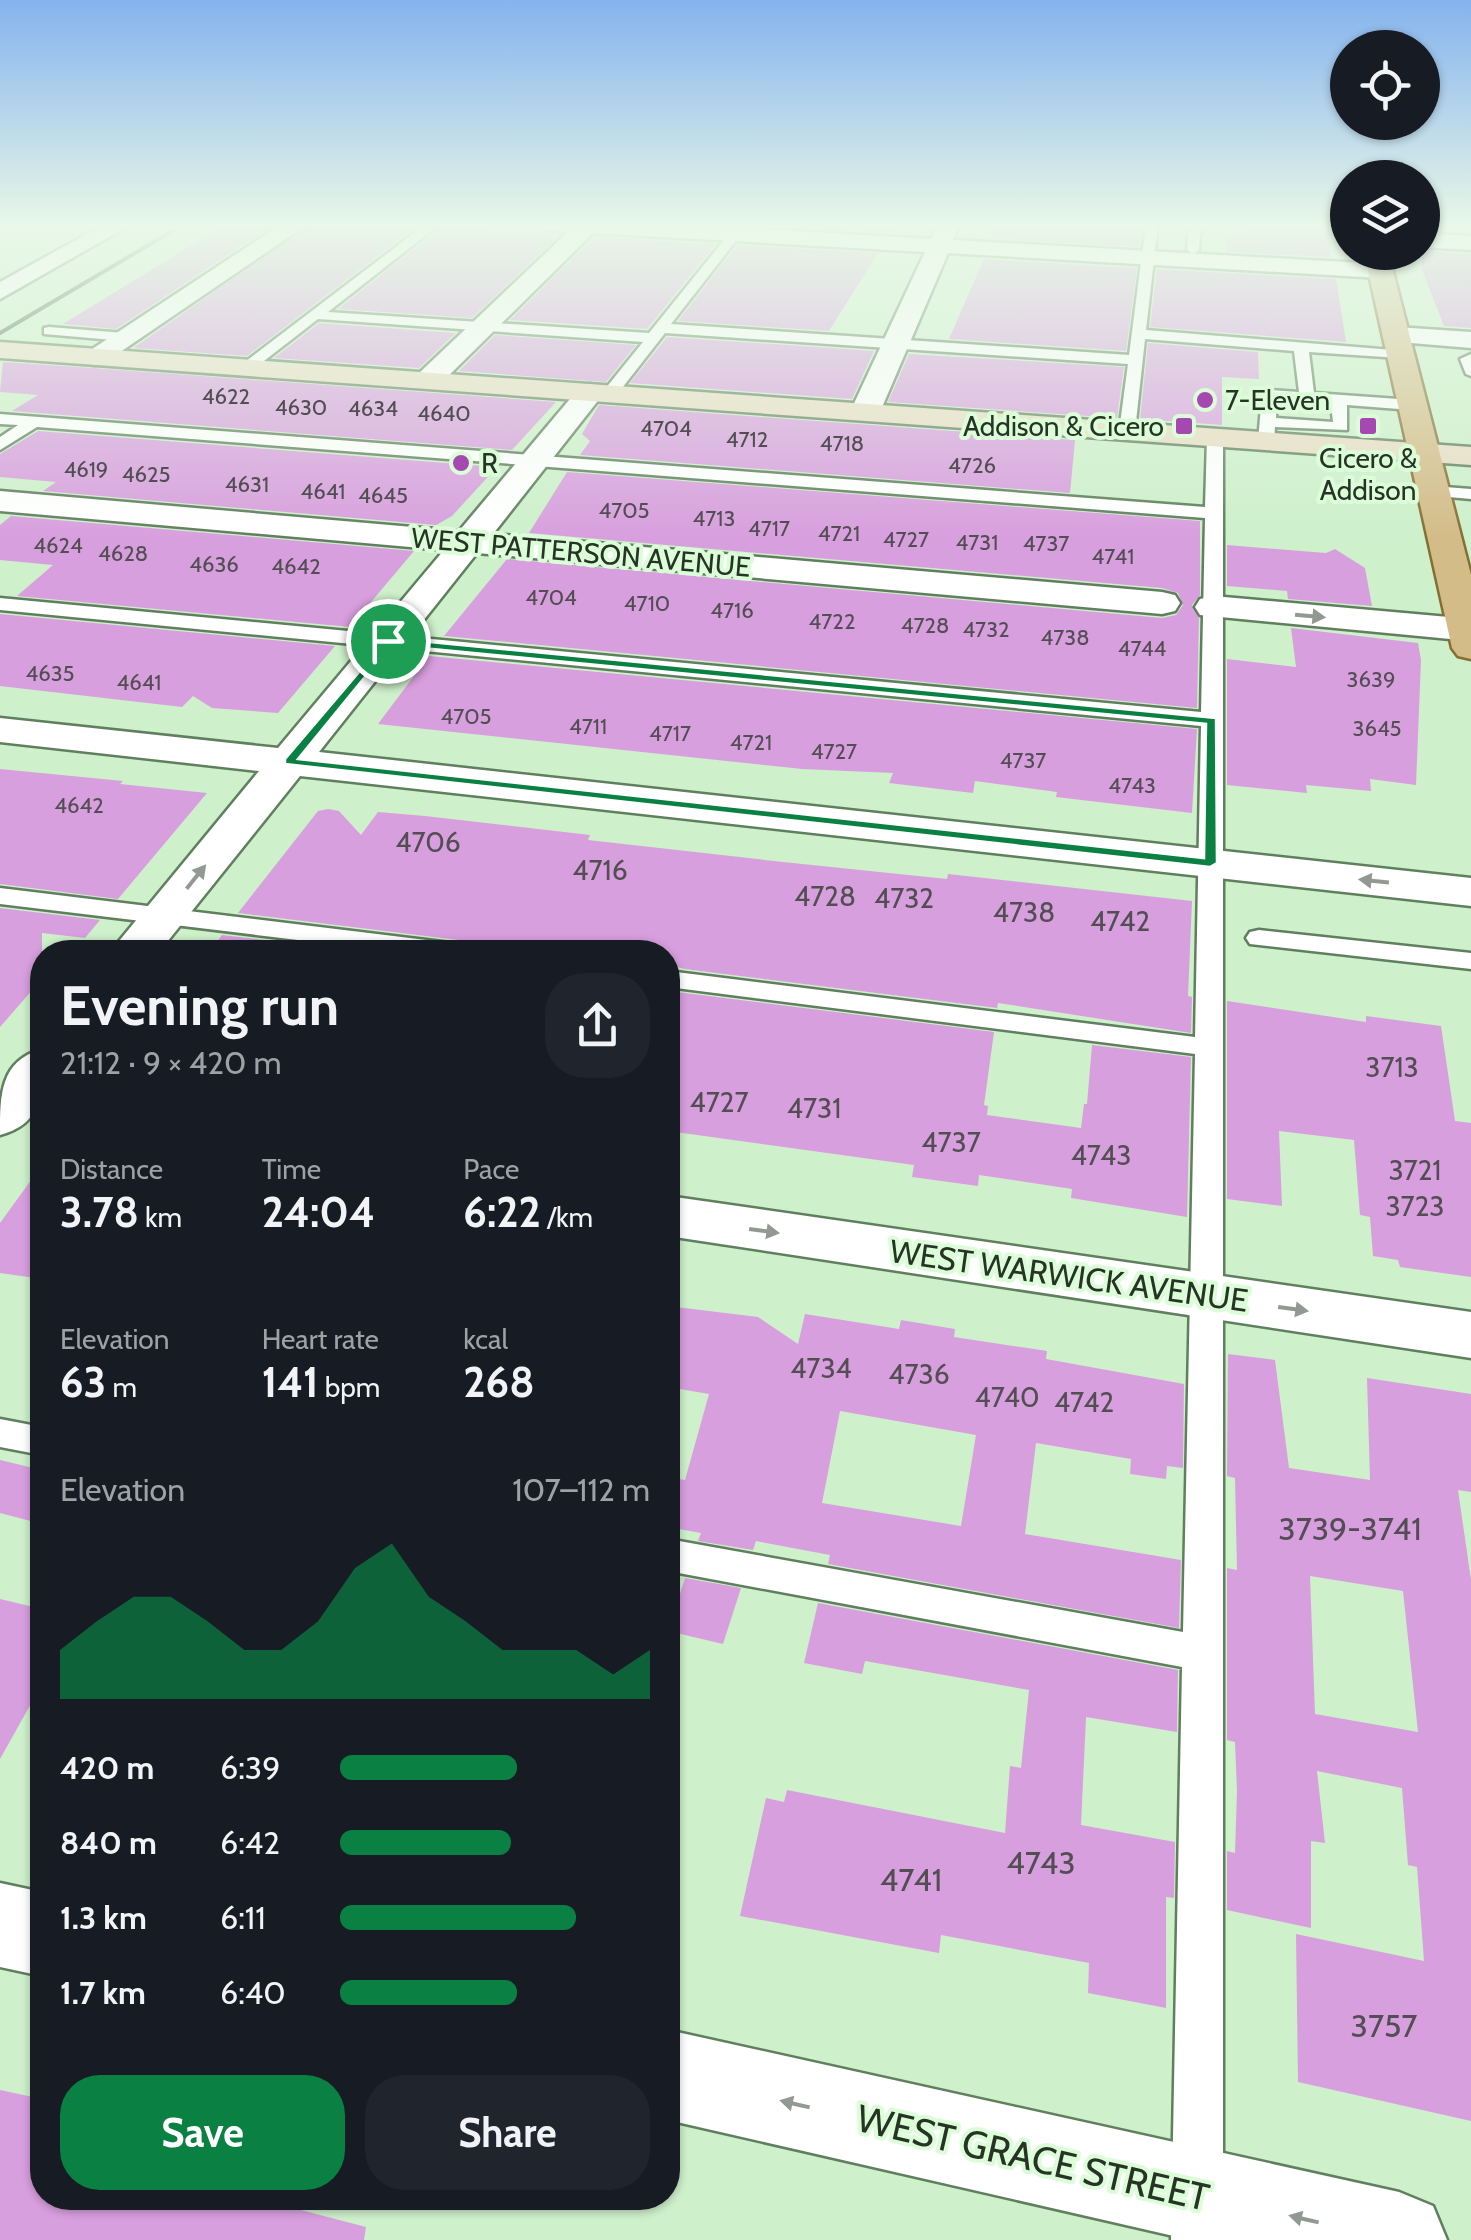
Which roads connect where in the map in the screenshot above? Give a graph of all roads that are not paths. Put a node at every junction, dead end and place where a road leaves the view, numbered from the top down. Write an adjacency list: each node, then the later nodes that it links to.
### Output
1 (137, 329): 12 (street)
2 (297, 329): 21 (lane)
3 (480, 329): 23 (street)
4 (546, 329): 10 (lane)
5 (660, 329): 10 (lane)
6 (902, 329): 14 (street)
7 (1139, 329): 11 (lane)
8 (1394, 329): 15 (main road)
9 (49, 331): 12 (lane)
10 (657, 333): 14 (lane); 24 (lane)
11 (1138, 334): 16 (lane); 20 (lane)
12 (124, 337): 18 (street)
13 (1471, 340): 15 (street)
14 (895, 344): 20 (lane); 28 (street)
15 (1398, 345): 16 (lane); 27 (main road)
16 (1302, 348): 25 (lane)
17 (0, 350): 18 (main road)
18 (94, 357): 21 (main road)
19 (1471, 358): 22 (lane)
20 (1135, 360): 31 (lane)
21 (246, 368): 23 (main road)
22 (1471, 371)
23 (426, 381): 24 (main road)
24 (600, 393): 28 (main road); 37 (street)
25 (1306, 398): 26 (lane); 32 (lane)
26 (1339, 400): 27 (lane); 32 (lane)
27 (1412, 405): 35 (main road)
28 (864, 412): 31 (main road)
29 (0, 419): 30 (lane)
30 (33, 422): 34 (lane); 37 (lane)
31 (1127, 431): 33 (main road)
32 (1267, 431): 33 (main road); 35 (main road)
33 (1215, 438): 41 (lane)
34 (0, 445)
35 (1423, 452): 36 (main road); 38 (main road)
36 (1471, 456)
37 (535, 461): 41 (lane); 42 (street)
38 (1432, 491): 39 (lane); 46 (main road)
39 (1471, 494)
40 (0, 502): 42 (street, WEST PATTERSON AVENUE)
41 (1214, 513): 45 (lane)
42 (468, 542): 43 (street, WEST PATTERSON AVENUE); 47 (street)
43 (1162, 603)
44 (0, 604): 47 (lane)
45 (1213, 608): 46 (street, one-way to 46); 48 (lane)
46 (1469, 636)
47 (388, 641): 48 (lane); 50 (street)
48 (1212, 720): 51 (lane)
49 (0, 730): 50 (street)
50 (290, 762): 51 (street); 54 (street, one-way to 50)
51 (1210, 863): 52 (street, one-way to 51); 60 (lane)
52 (1471, 892)
53 (0, 896): 54 (lane)
54 (164, 916): 56 (street); 57 (lane)
55 (1260, 938): 58 (lane)
56 (144, 940)
57 (361, 940)
58 (1471, 960)
59 (680, 980): 60 (lane)
60 (1209, 1046): 65 (lane)
61 (30, 1080): 62 (street)
62 (0, 1118): 63 (street)
63 (30, 1122)
64 (680, 1218): 65 (street, WEST WARWICK AVENUE, one-way to 65)
65 (1206, 1296): 66 (street, WEST WARWICK AVENUE, one-way to 66); 70 (lane)
66 (1471, 1335)
67 (0, 1433): 68 (lane)
68 (30, 1438)
69 (680, 1557): 70 (lane)
70 (1202, 1653): 74 (lane)
71 (0, 1925): 72 (street)
72 (30, 1931)
73 (680, 2078): 74 (street, WEST GRACE STREET, one-way to 73)
74 (1197, 2217): 75 (street, WEST GRACE STREET, one-way to 74)
75 (1399, 2240)

